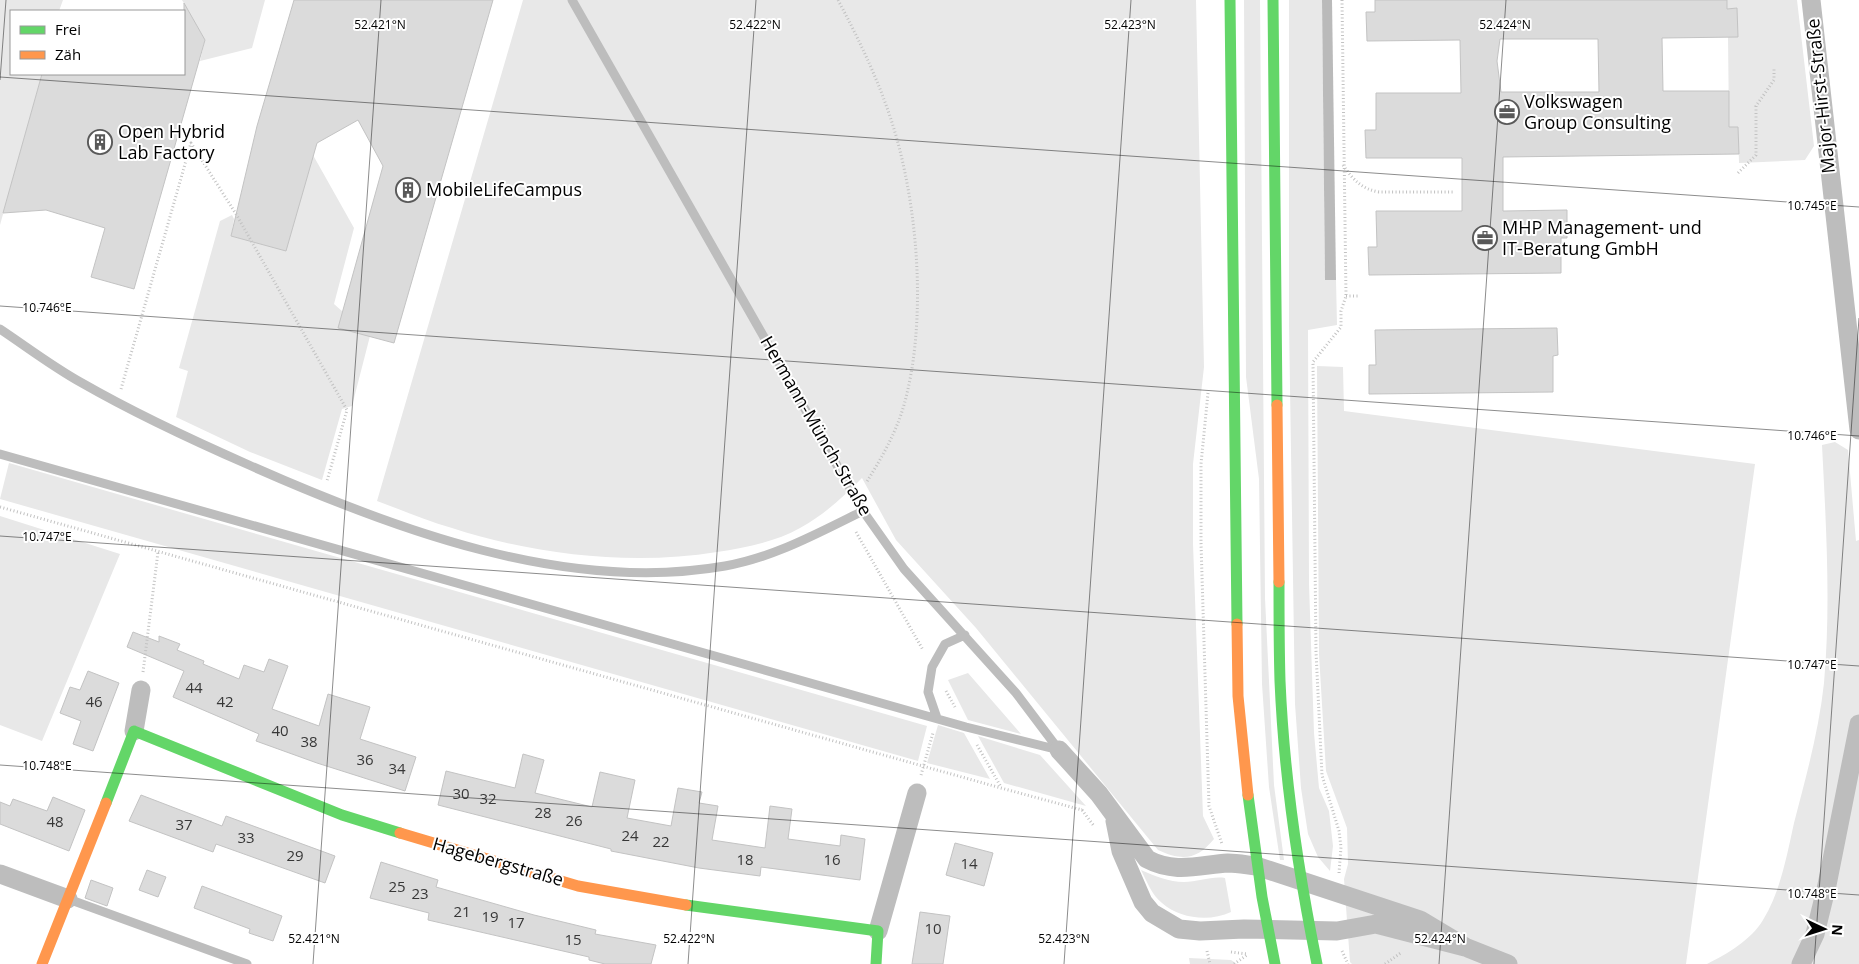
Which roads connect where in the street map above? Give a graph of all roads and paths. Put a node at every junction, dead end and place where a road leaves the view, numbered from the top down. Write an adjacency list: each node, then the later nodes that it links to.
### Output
1 (572, 0): 20 (lane, Hermann-Münch-Straße)
2 (838, 0): 20 (path)
3 (1230, 0): 35 (main road)
4 (1273, 0): 37 (main road)
5 (1342, 0): 8 (path)
6 (1811, 0): 17 (street, Major-Hirst-Straße)
7 (1774, 69): 9 (path)
8 (1343, 164): 10 (path); 11 (path)
9 (1738, 173)
10 (1455, 192)
11 (1346, 296): 12 (path); 38 (path)
12 (1358, 296)
13 (0, 329): 22 (lane)
14 (123, 383): 19 (path)
15 (112, 388): 16 (path)
16 (120, 393)
17 (1859, 430)
18 (0, 454): 27 (lane)
19 (326, 486)
20 (854, 494): 22 (lane, Hermann-Münch-Straße)
21 (0, 507): 23 (path)
22 (863, 511): 24 (lane, Hermann-Münch-Straße)
23 (158, 552): 26 (path); 31 (path)
24 (965, 635): 27 (lane); 30 (lane, Hermann-Münch-Straße)
25 (945, 689): 27 (path)
26 (141, 690): 29 (street)
27 (937, 718): 30 (lane); 31 (path)
28 (1859, 724): 58 (street)
29 (134, 731): 39 (main road); 42 (main road, Hagebergstraße)
30 (1059, 750): 33 (street, Hermann-Münch-Straße)
31 (924, 766): 32 (path); 33 (path)
32 (917, 793): 42 (street)
33 (1100, 794): 34 (street, Hermann-Münch-Straße)
34 (1113, 815): 35 (street, Hermann-Münch-Straße); 40 (street, Hermann-Münch-Straße)
35 (1256, 866): 37 (street, Hermann-Münch-Straße); 40 (main road)
36 (0, 874): 39 (street)
37 (1300, 879): 38 (street); 41 (main road)
38 (1337, 891): 45 (street)
39 (68, 899): 48 (main road); 49 (lane)
40 (1269, 930): 41 (street, Hermann-Münch-Straße); 53 (main road)
41 (1310, 930): 43 (street); 54 (main road)
42 (878, 931): 50 (main road)
43 (1338, 931): 45 (street); 55 (path)
44 (1409, 946): 56 (path)
45 (1465, 948): 57 (street)
46 (1207, 950): 51 (path)
47 (1247, 954): 52 (path)
48 (42, 964)
49 (247, 964)
50 (876, 964)
51 (1210, 964)
52 (1234, 964)
53 (1275, 964)
54 (1317, 964)
55 (1348, 964)
56 (1385, 964)
57 (1508, 964)
58 (1801, 964)

